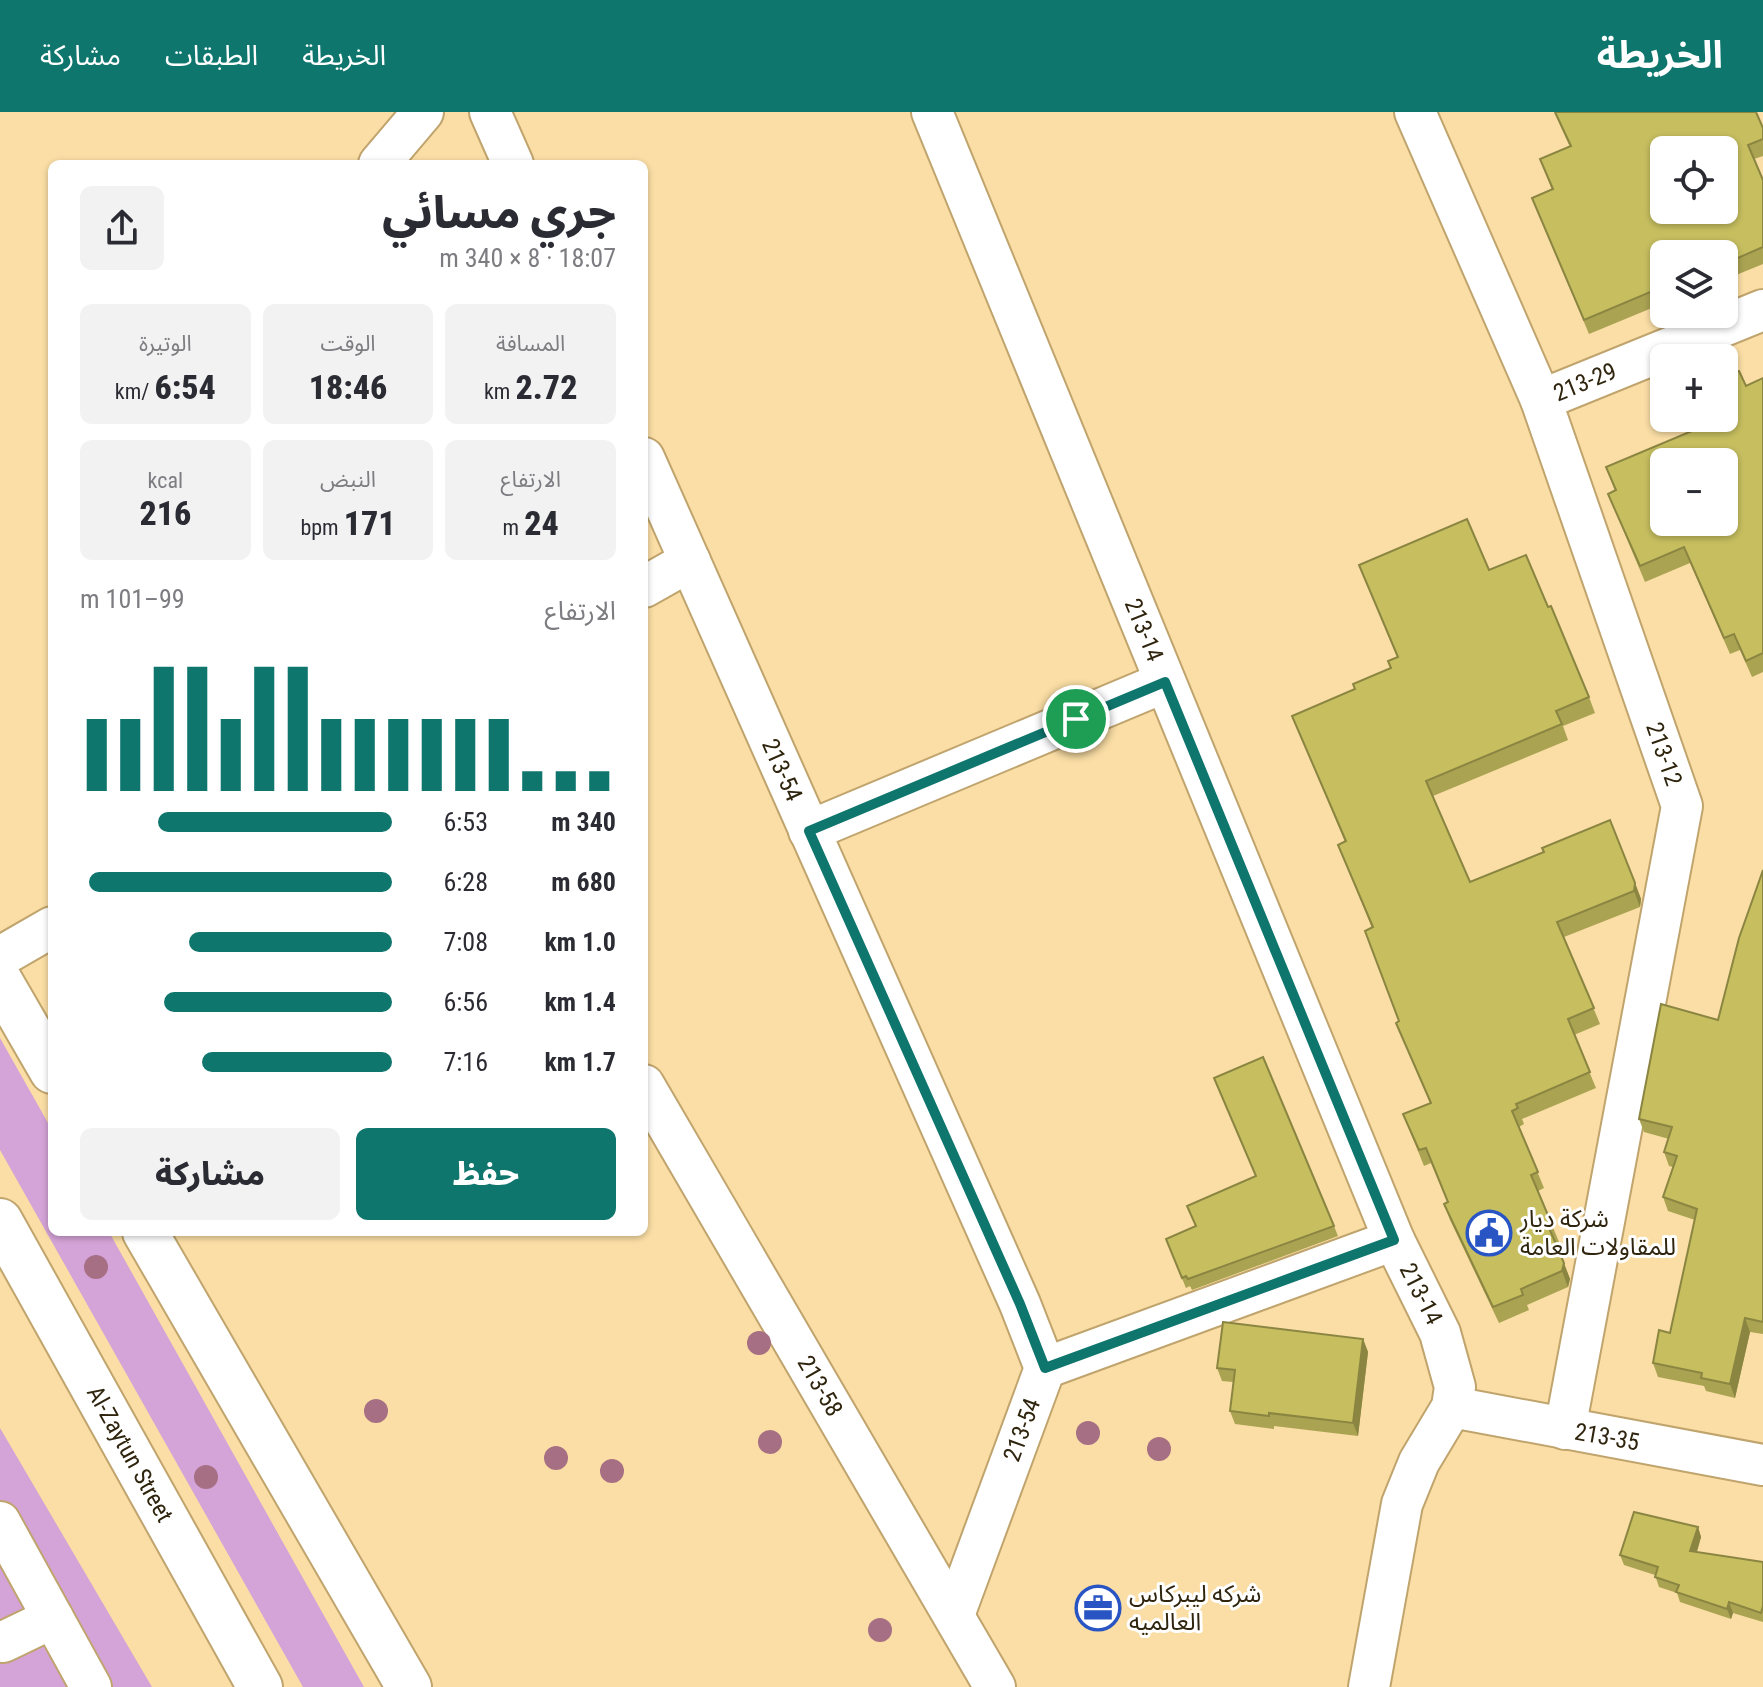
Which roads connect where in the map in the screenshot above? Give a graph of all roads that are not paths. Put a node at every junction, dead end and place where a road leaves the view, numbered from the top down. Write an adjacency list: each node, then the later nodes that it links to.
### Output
1 (423, 112): 5 (street)
2 (490, 112): 6 (street)
3 (932, 112): 12 (street, 213-14)
4 (1415, 112): 8 (street, 213-12)
5 (382, 160)
6 (511, 160)
7 (1763, 310): 8 (street, 213-29)
8 (1541, 400): 24 (street, 213-12)
9 (648, 467): 10 (street, 213-54)
10 (690, 561): 11 (street); 13 (street, 213-54)
11 (648, 585)
12 (1165, 682): 13 (street); 21 (street, 213-14)
13 (809, 831): 22 (street, 213-54)
14 (48, 929): 15 (street)
15 (0, 957)
16 (0, 981): 17 (main road)
17 (48, 1064)
18 (648, 1092): 27 (street, 213-58)
19 (0, 1221): 31 (main road, Al-Zaytun Street)
20 (147, 1236): 32 (main road)
21 (1394, 1240): 22 (street); 23 (street, 213-14)
22 (1045, 1368): 27 (street, 213-54)
23 (1452, 1407): 24 (street, 213-35); 34 (street)
24 (1565, 1429): 25 (street, 213-35)
25 (1763, 1465)
26 (0, 1522): 28 (street)
27 (954, 1615): 33 (street, 213-58)
28 (53, 1618): 29 (street); 30 (street)
29 (3, 1642)
30 (91, 1687)
31 (260, 1687)
32 (409, 1687)
33 (995, 1687)
34 (1369, 1687)

